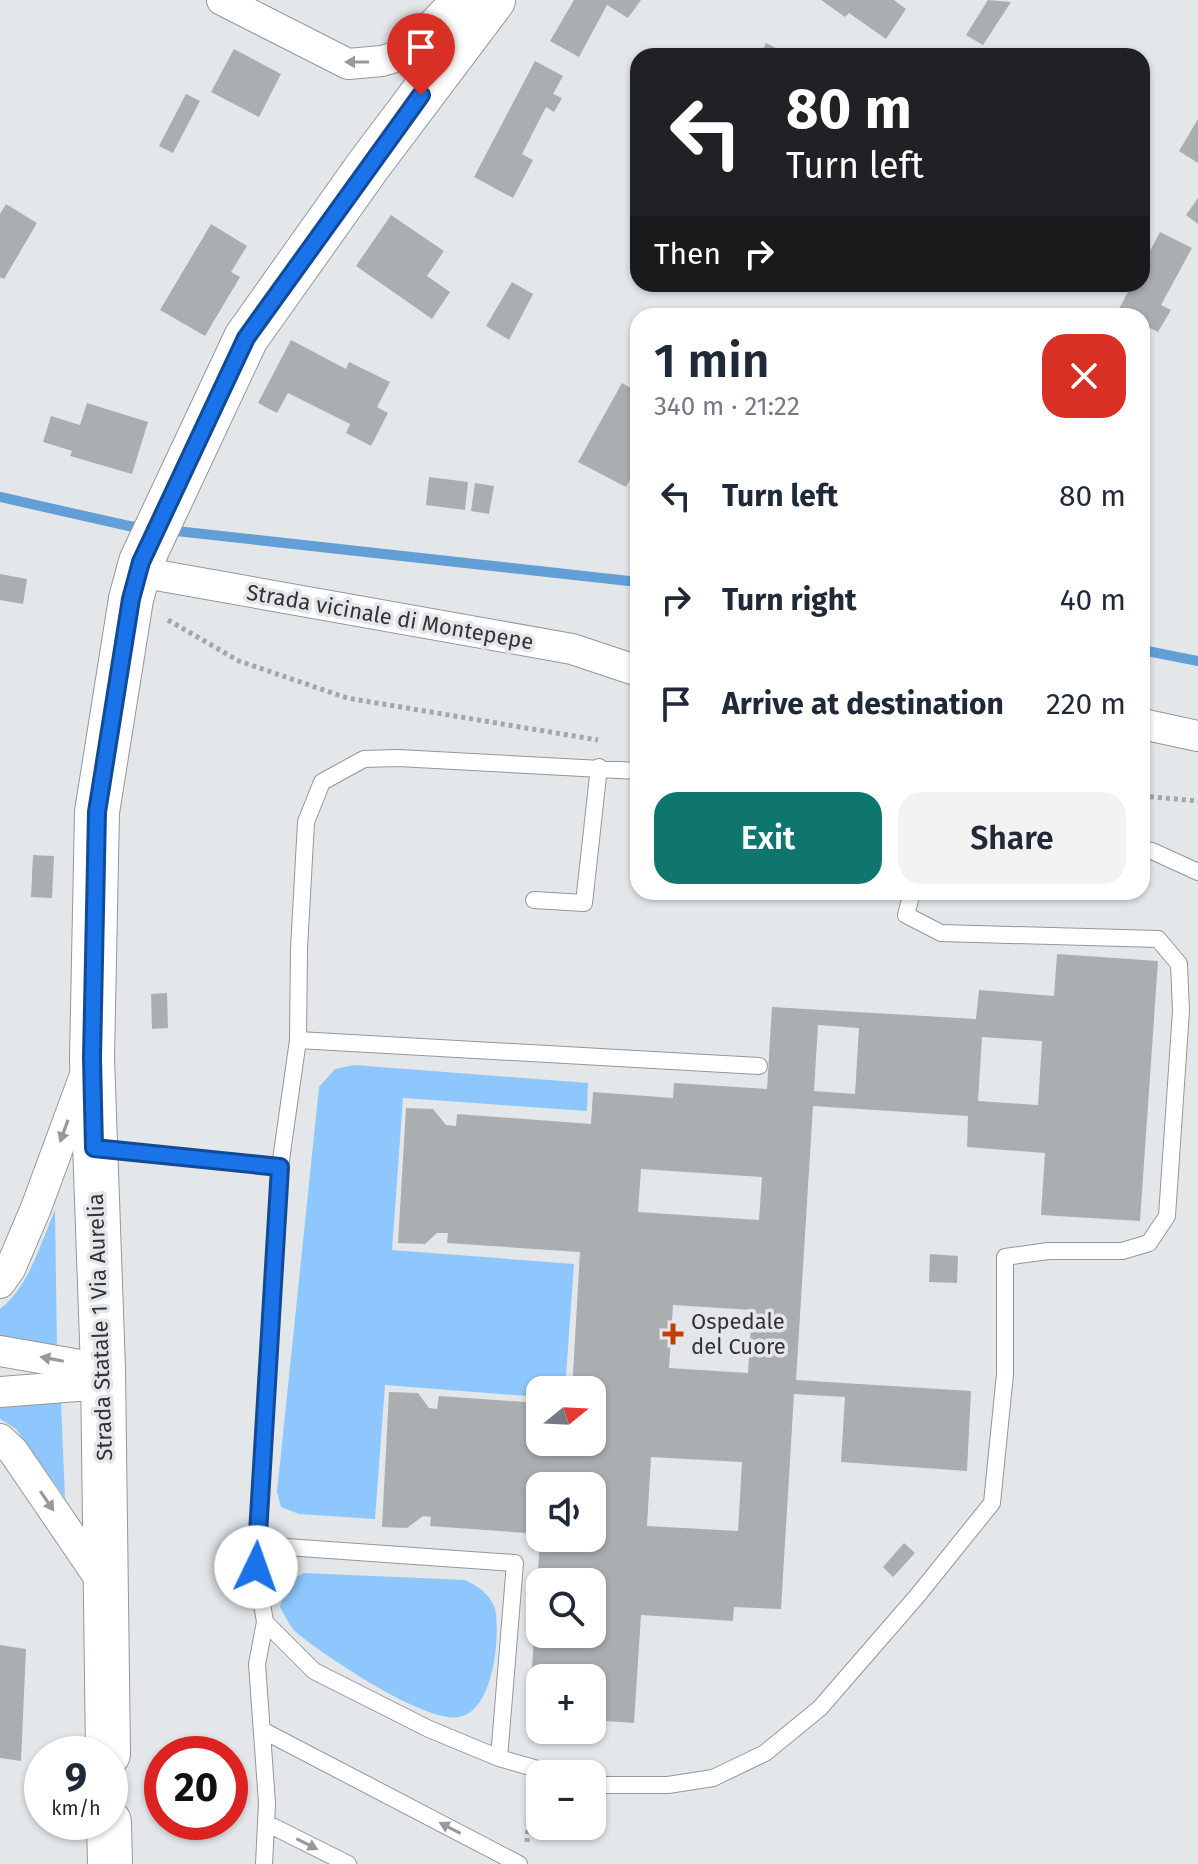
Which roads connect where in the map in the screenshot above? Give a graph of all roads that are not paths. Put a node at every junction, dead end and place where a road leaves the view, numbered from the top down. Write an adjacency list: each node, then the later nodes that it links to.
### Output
1 (222, 0): 2 (street, one-way to 1)
2 (468, 0)
3 (493, 0): 4 (main road, Strada Statale 1 Via Aurelia)
4 (137, 577): 5 (street, Strada vicinale di Montepepe); 15 (main road, Strada Statale 1 Via Aurelia)
5 (630, 668)
6 (1150, 726): 7 (street)
7 (1198, 736)
8 (599, 767): 9 (lane); 12 (lane); 14 (lane)
9 (630, 770)
10 (1150, 851): 11 (lane)
11 (1198, 872)
12 (534, 900)
13 (910, 900): 31 (lane)
14 (298, 1040): 16 (lane); 18 (lane)
15 (92, 1058): 17 (main road, Strada Statale 1 Via Aurelia); 19 (street, one-way to 19)
16 (759, 1066)
17 (94, 1148): 18 (lane); 21 (main road, Strada Statale 1 Via Aurelia)
18 (280, 1167): 24 (lane)
19 (0, 1283)
20 (0, 1351): 21 (street, one-way to 20)
21 (103, 1376): 22 (street); 25 (main road, Strada Statale 1 Via Aurelia)
22 (0, 1392)
23 (0, 1439): 25 (street, one-way to 25)
24 (258, 1545): 26 (lane); 29 (lane)
25 (105, 1586): 28 (main road, Strada Statale 1 Via Aurelia)
26 (265, 1622): 27 (lane); 29 (lane)
27 (262, 1730): 32 (lane); 34 (lane, one-way to 27)
28 (108, 1736)
29 (499, 1758): 30 (lane)
30 (526, 1766)
31 (606, 1785)
32 (266, 1823): 36 (lane); 37 (lane, one-way to 37)
33 (109, 1840): 35 (main road)
34 (523, 1857)
35 (110, 1864)
36 (264, 1864)
37 (348, 1864)

